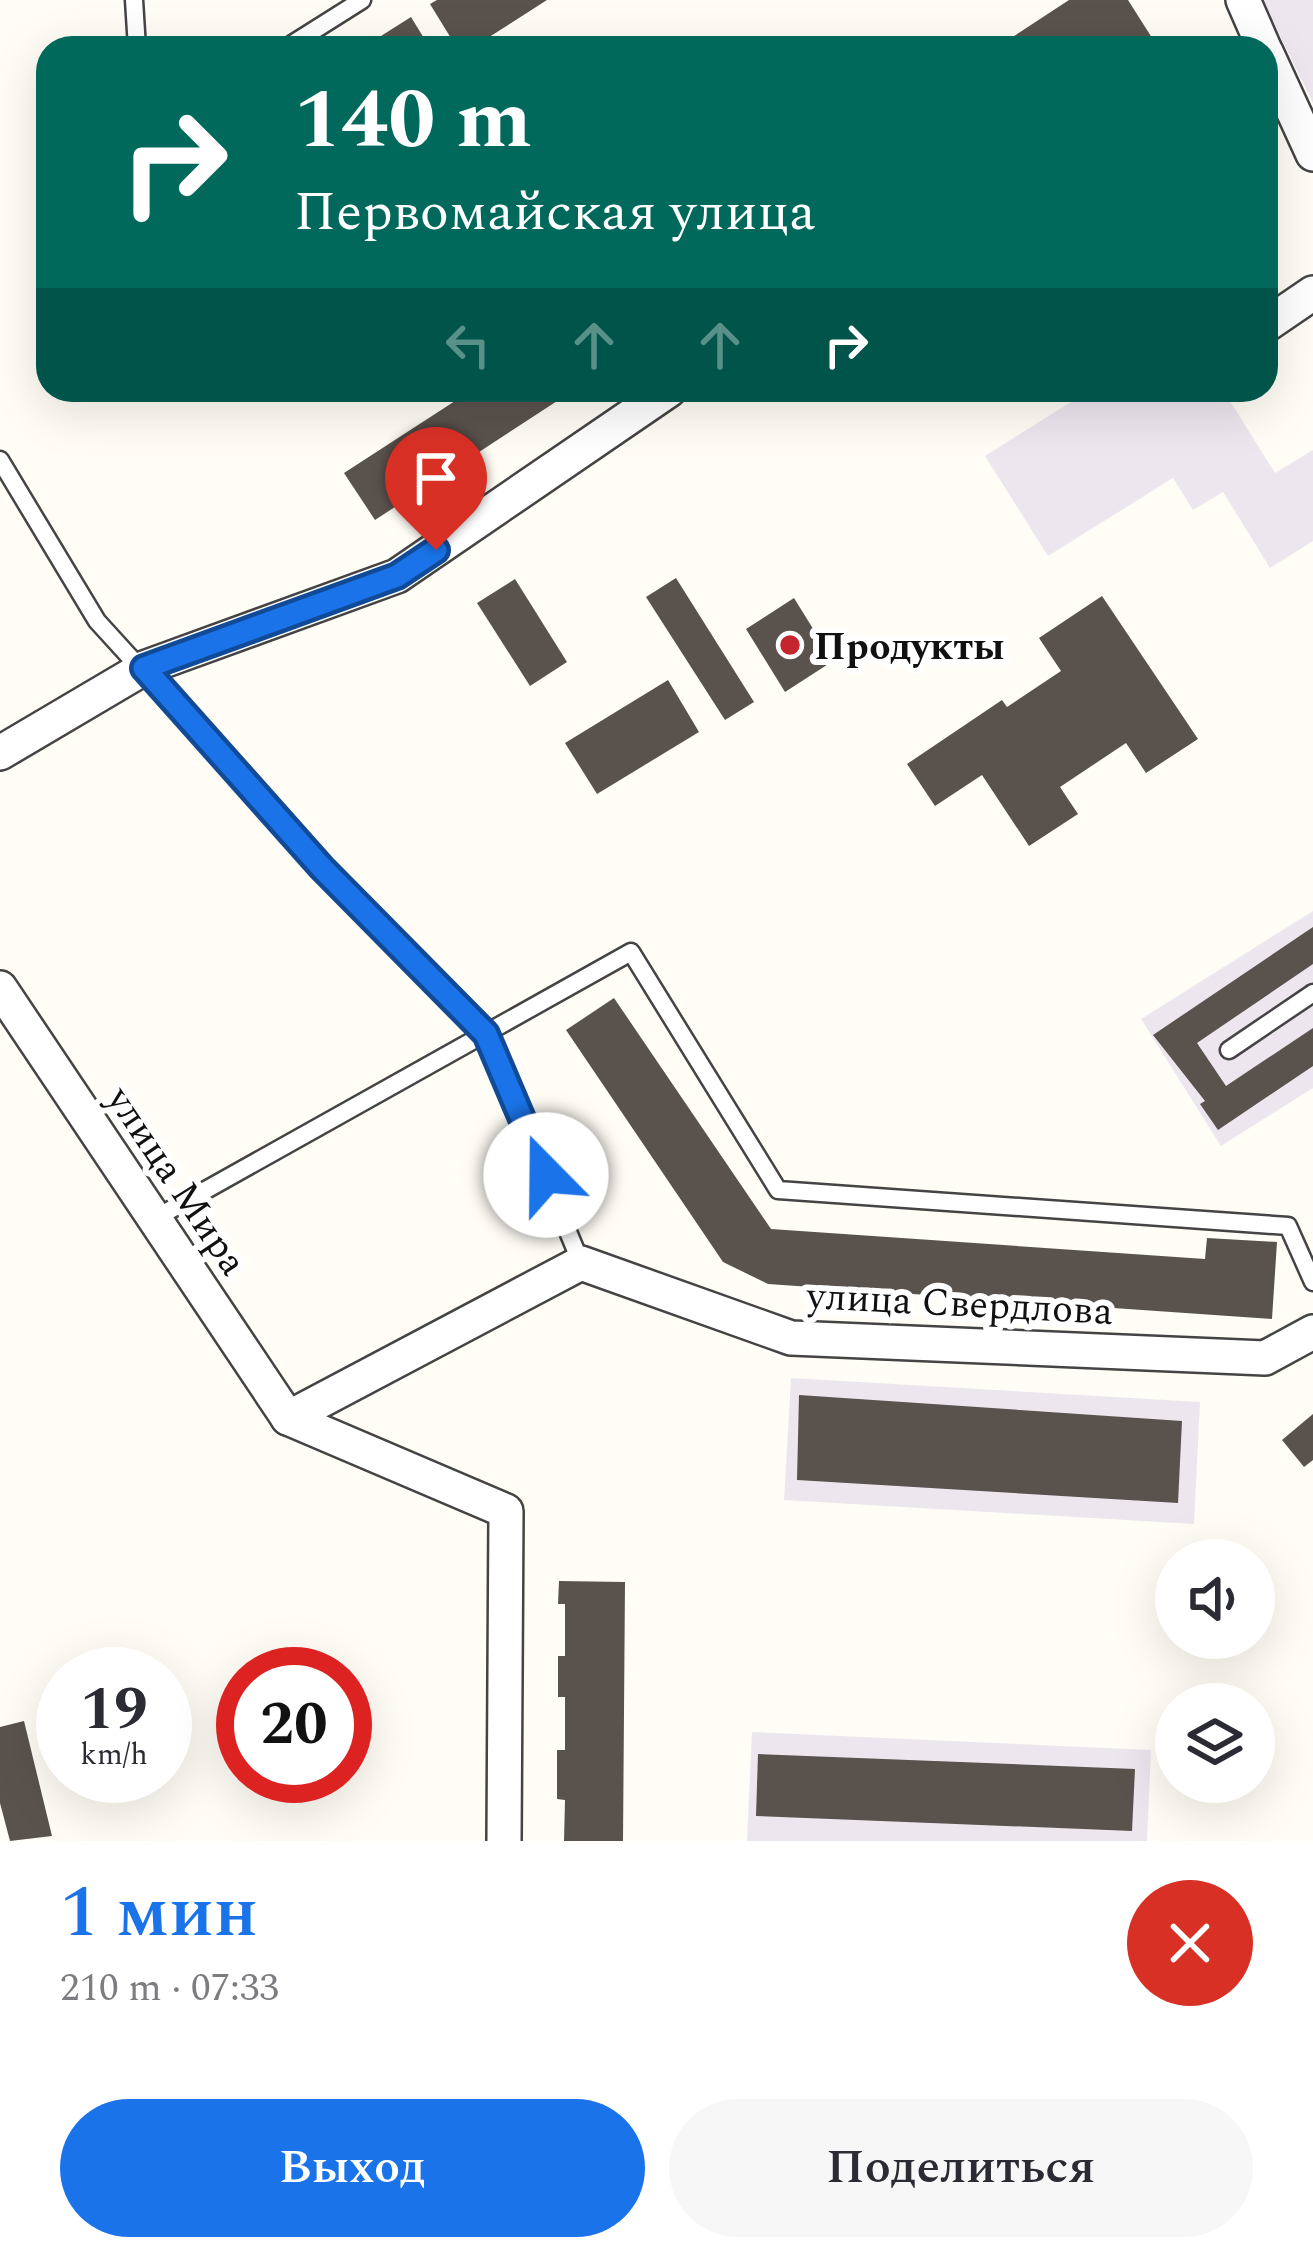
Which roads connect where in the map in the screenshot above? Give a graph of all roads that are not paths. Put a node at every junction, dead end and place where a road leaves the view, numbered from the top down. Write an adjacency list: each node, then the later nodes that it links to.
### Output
1 (134, 0): 4 (lane)
2 (362, 0): 5 (lane)
3 (1243, 0): 6 (street)
4 (136, 36)
5 (305, 36)
6 (1259, 36)
7 (1278, 78): 8 (street)
8 (1313, 154)
9 (1313, 292): 10 (street)
10 (1278, 317)
11 (651, 402): 13 (street)
12 (0, 460): 13 (lane)
13 (144, 668): 14 (street); 17 (lane)
14 (0, 753)
15 (0, 988): 19 (street, улица Мира)
16 (1313, 993): 18 (lane)
17 (486, 1034): 19 (lane); 20 (lane); 21 (lane)
18 (1229, 1051)
19 (153, 1220): 23 (street, улица Мира)
20 (581, 1263): 22 (street, улица Свердлова); 23 (street)
21 (1313, 1282)
22 (1313, 1332)
23 (288, 1418): 24 (street)
24 (504, 1841)

